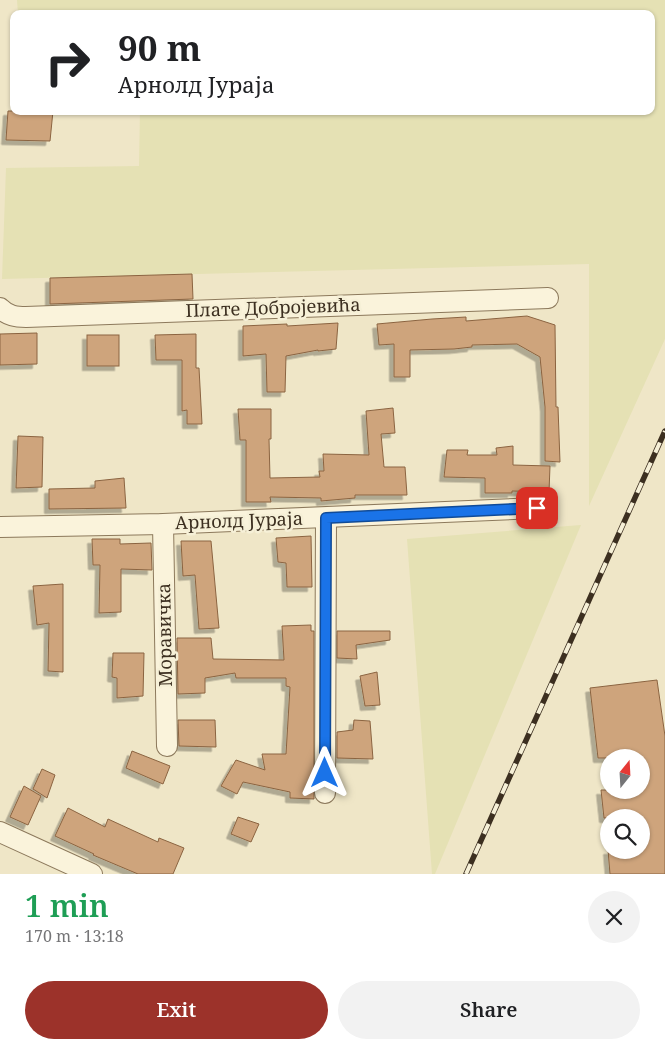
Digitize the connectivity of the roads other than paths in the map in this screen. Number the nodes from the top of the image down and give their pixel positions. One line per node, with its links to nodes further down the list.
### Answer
1 (548, 298): 2 (street, Плате Добројевића)
2 (0, 308)
3 (537, 508): 4 (street, Арнолд Јураја)
4 (326, 518): 5 (street, Арнолд Јураја); 8 (street)
5 (163, 524): 6 (street, Арнолд Јураја); 7 (street, Моравичка)
6 (0, 527)
7 (167, 746)
8 (325, 793)
9 (0, 832): 10 (street)
10 (92, 874)

